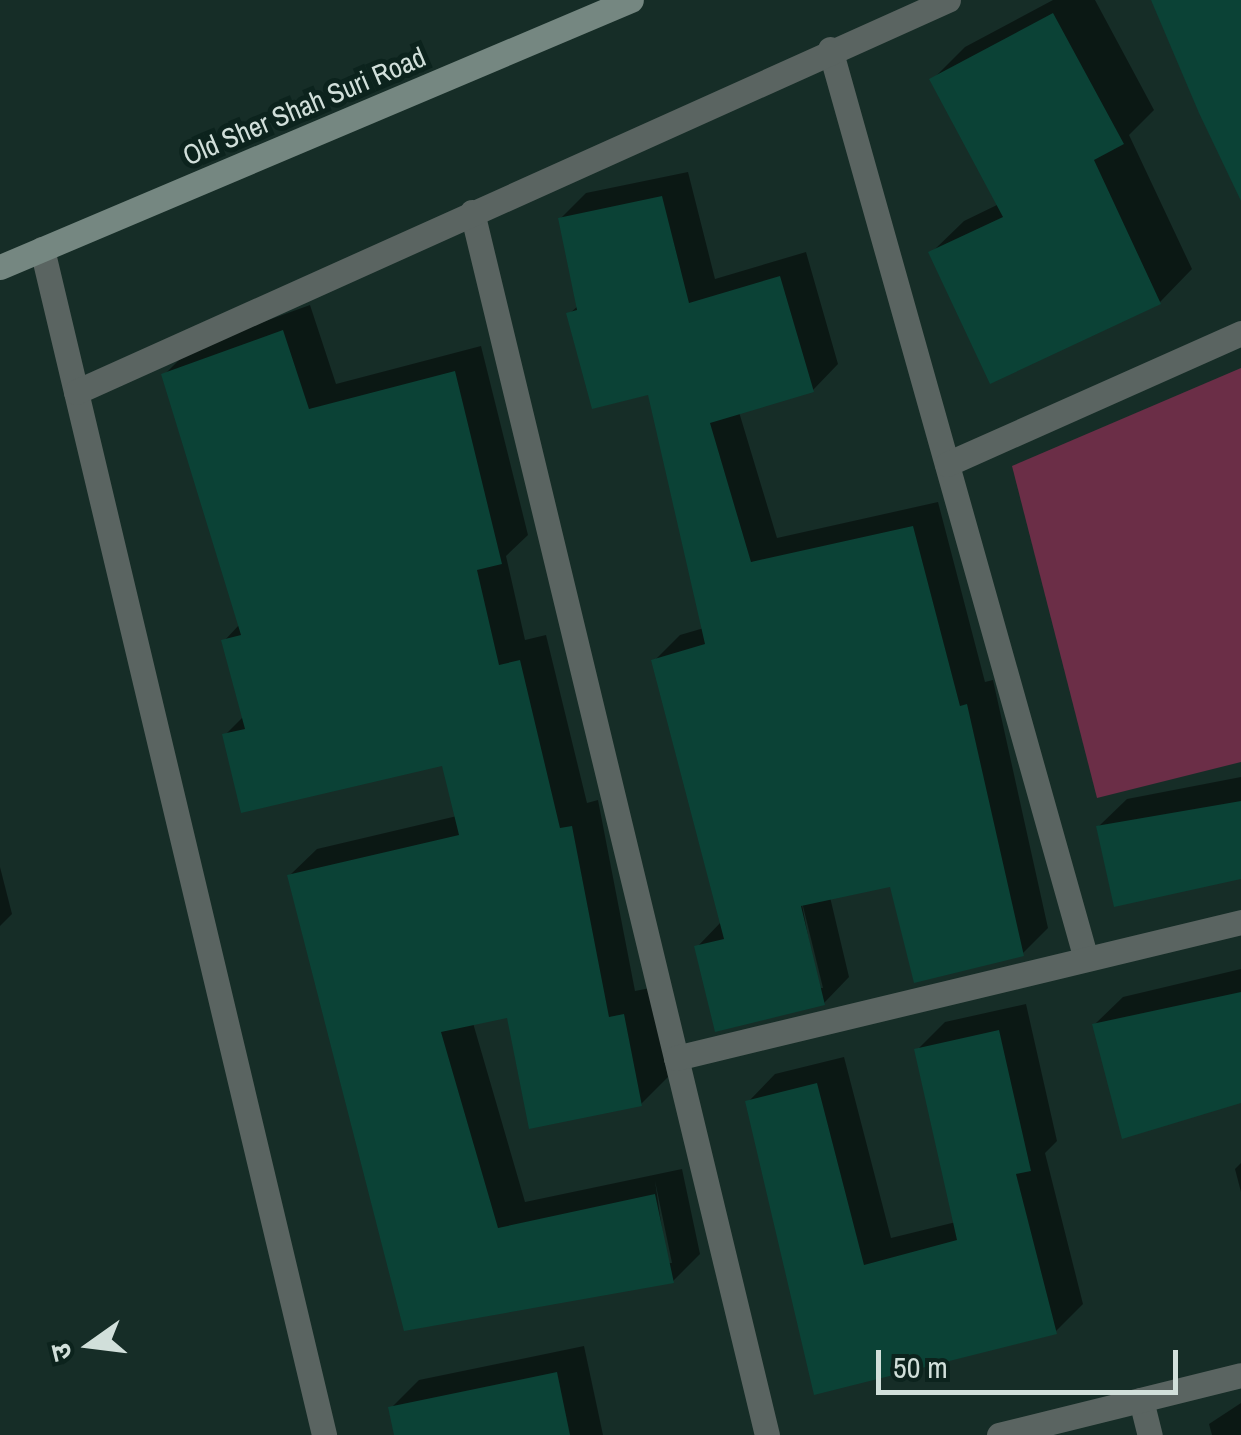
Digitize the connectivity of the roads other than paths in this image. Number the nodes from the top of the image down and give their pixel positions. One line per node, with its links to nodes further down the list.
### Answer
1 (631, 0): 5 (street, Old Sher Shah Suri Road)
2 (948, 0): 3 (street)
3 (830, 49): 4 (street); 9 (street)
4 (472, 212): 8 (street); 12 (street)
5 (42, 250): 6 (street, Old Sher Shah Suri Road); 8 (street)
6 (0, 266)
7 (1241, 333): 9 (street)
8 (76, 392): 15 (street)
9 (947, 464): 11 (street)
10 (1241, 922): 11 (street)
11 (1086, 959): 12 (street)
12 (676, 1058): 16 (street)
13 (1241, 1375): 14 (street)
14 (1141, 1400): 17 (street); 18 (street)
15 (324, 1435)
16 (767, 1435)
17 (999, 1435)
18 (1150, 1435)

